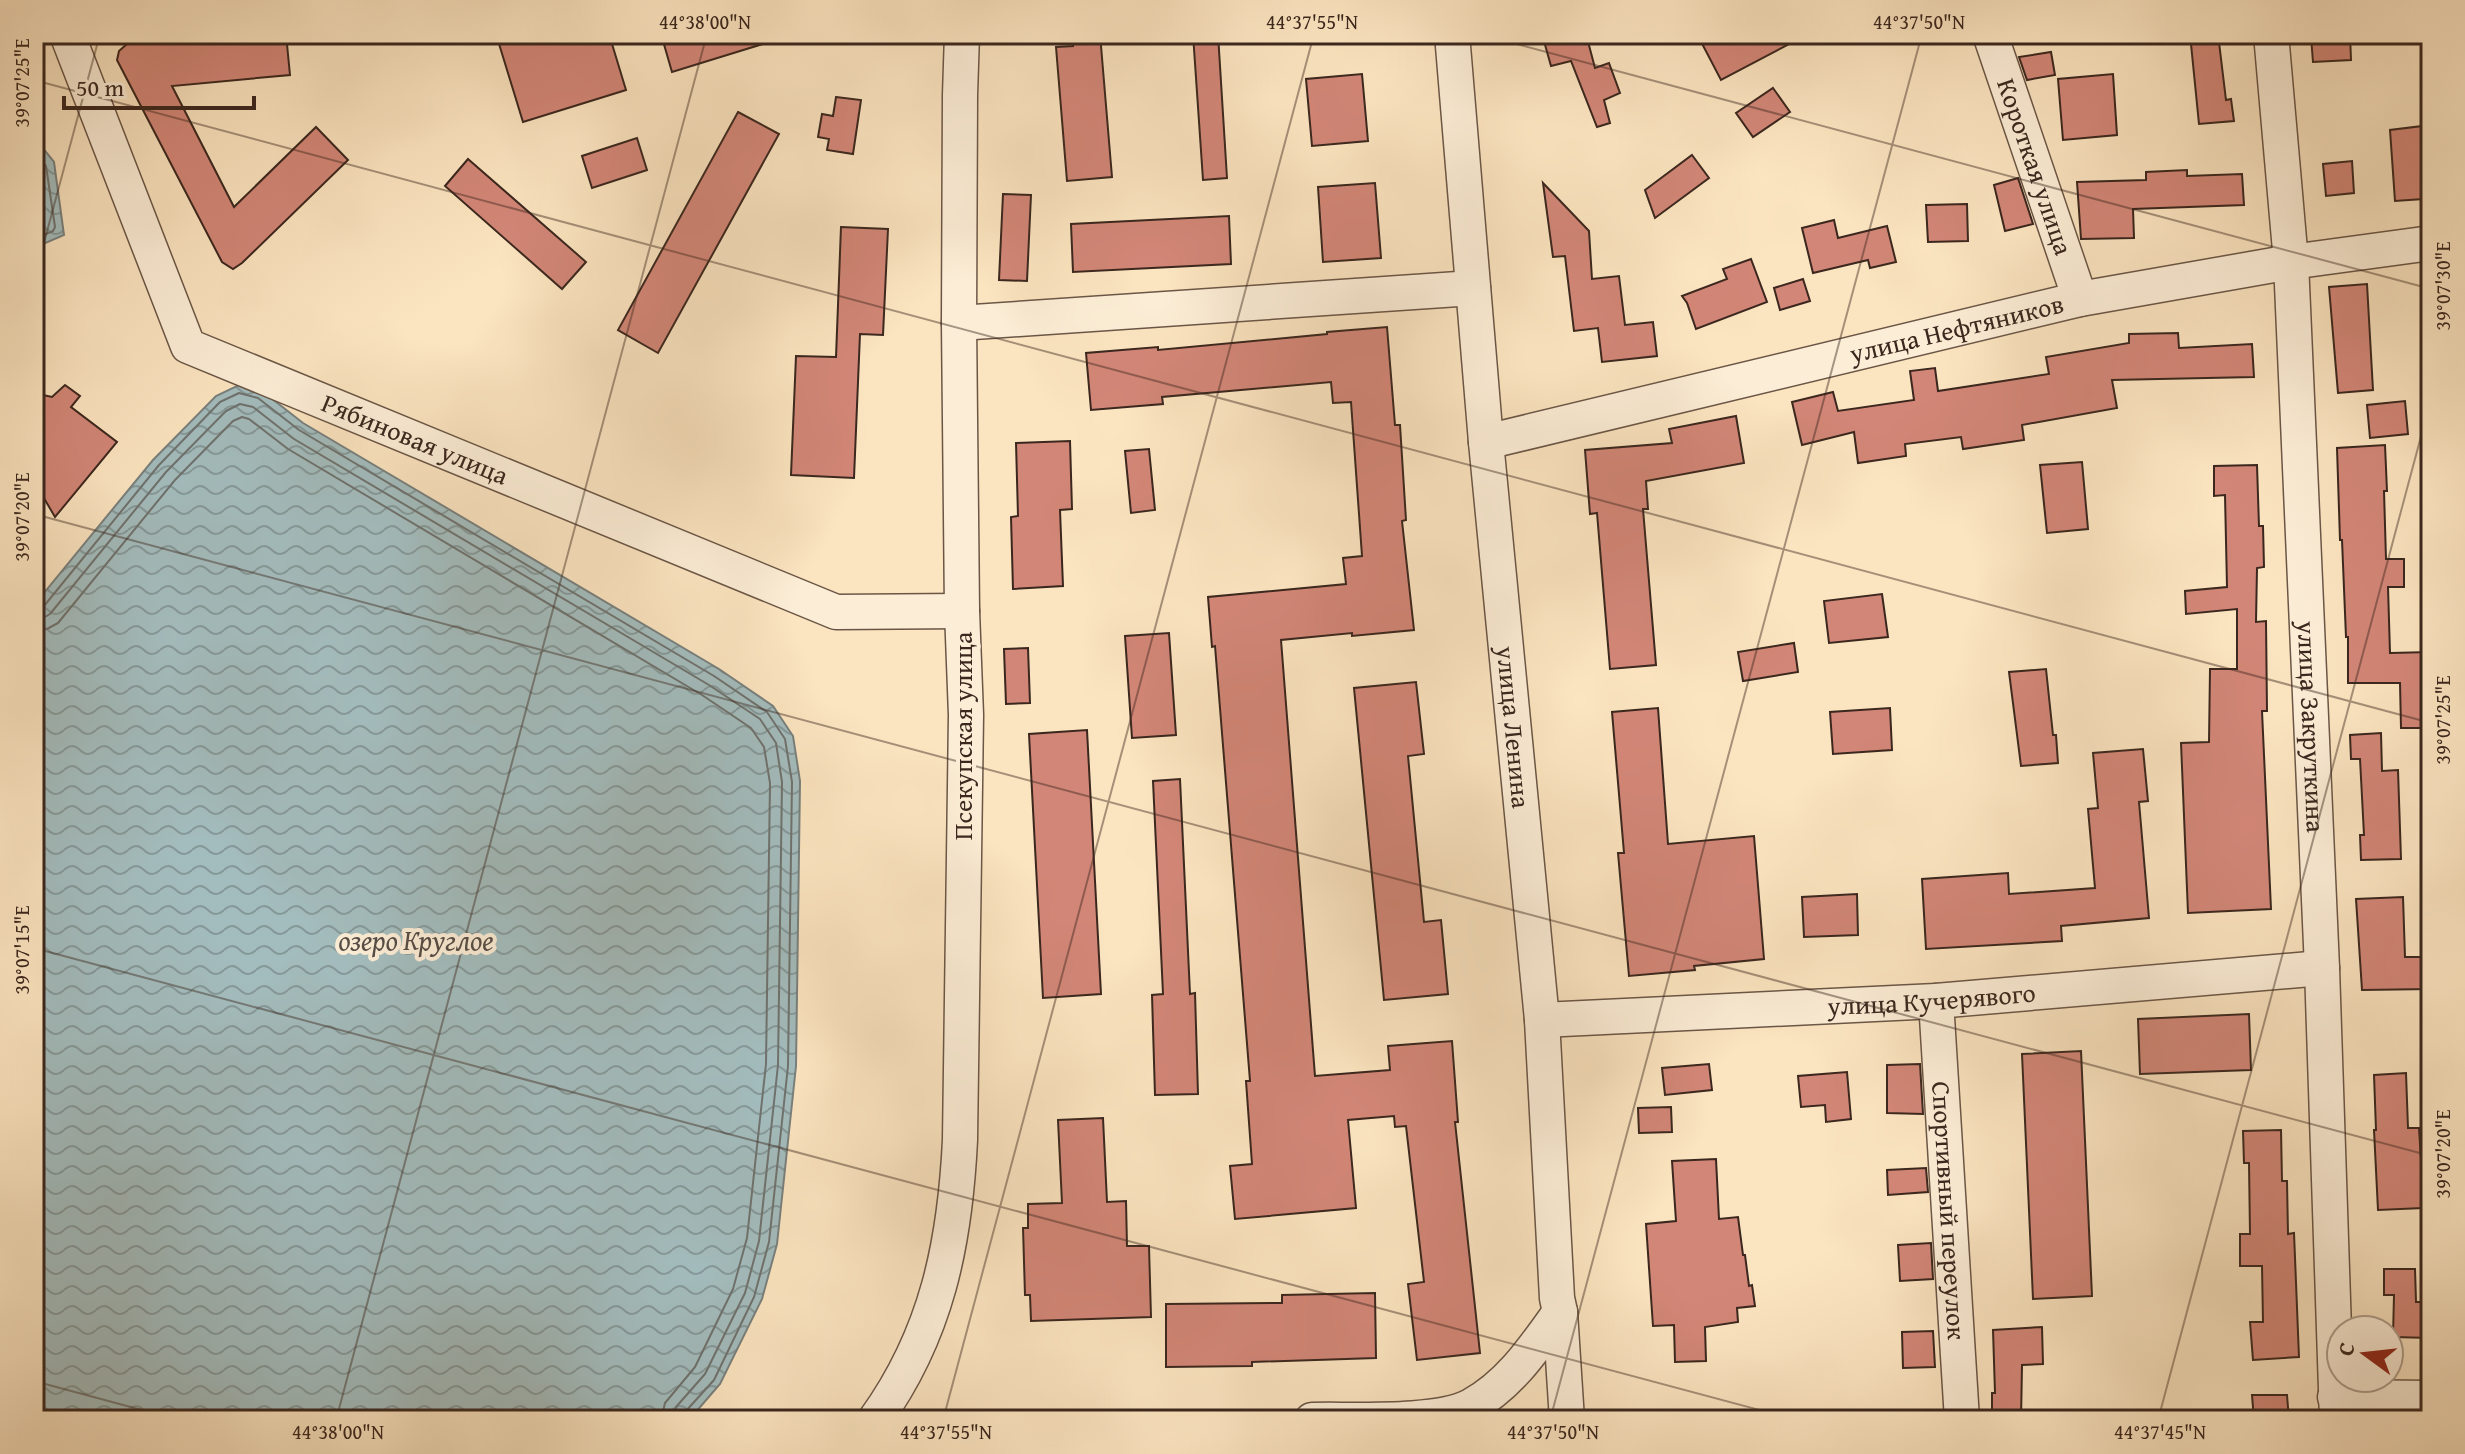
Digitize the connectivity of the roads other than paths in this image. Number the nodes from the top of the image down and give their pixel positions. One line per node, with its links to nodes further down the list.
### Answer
1 (67, 34): 12 (street, Рябиновая улица)
2 (962, 34): 10 (street, Псекупская улица)
3 (1452, 34): 8 (street, улица Ленина)
4 (1990, 34): 9 (street, Короткая улица)
5 (2271, 34): 7 (street, улица Закруткина)
6 (2431, 243): 7 (street, улица Нефтяников)
7 (2291, 262): 9 (street, улица Нефтяников); 13 (street, улица Закруткина)
8 (1473, 288): 10 (street); 11 (street, улица Ленина)
9 (2080, 299): 11 (street, улица Нефтяников)
10 (959, 323): 12 (street, Псекупская улица)
11 (1486, 442): 15 (street, улица Ленина)
12 (962, 611): 19 (street, Псекупская улица)
13 (2322, 968): 14 (street, улица Кучерявого); 18 (street, улица Закруткина)
14 (1936, 1001): 15 (street, улица Кучерявого); 22 (street, Спортивный переулок)
15 (1542, 1020): 16 (street, улица Ленина)
16 (1560, 1312): 20 (street); 21 (street, улица Ленина)
17 (2431, 1398): 18 (street)
18 (2336, 1408)
19 (875, 1420)
20 (1312, 1420)
21 (1567, 1420)
22 (1962, 1420)

